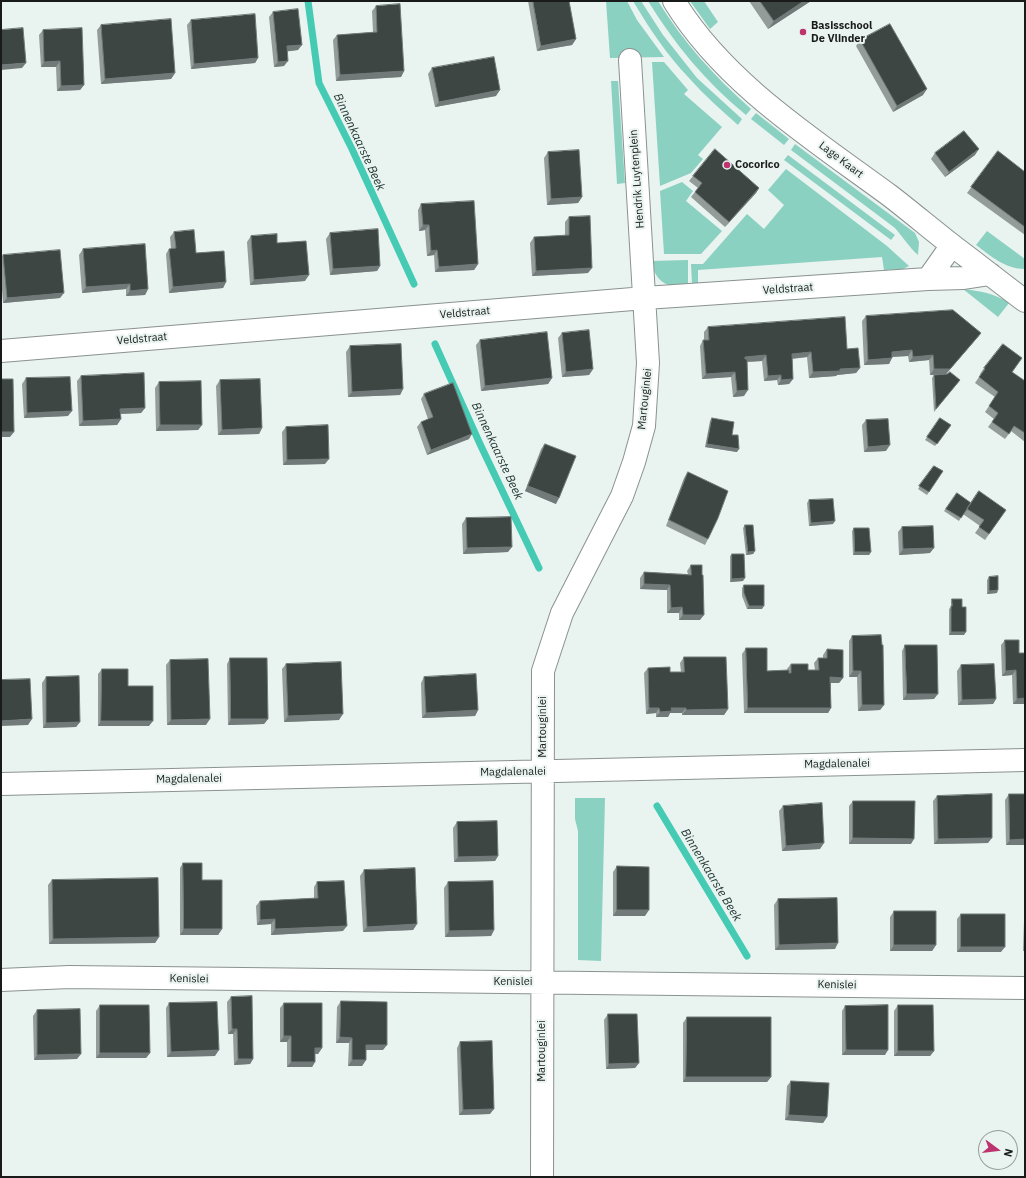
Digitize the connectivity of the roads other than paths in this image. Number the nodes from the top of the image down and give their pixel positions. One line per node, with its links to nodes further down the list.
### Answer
1 (674, 1): 3 (street, Lage Kaart)
2 (630, 60): 6 (street, Hendrik Luytenplein)
3 (952, 245): 4 (street, Lage Kaart); 5 (street)
4 (990, 274): 5 (street, Veldstraat); 7 (street, Lage Kaart)
5 (928, 279): 6 (street, Veldstraat)
6 (645, 298): 8 (street, Veldstraat); 10 (street, Martouginlei)
7 (1024, 299)
8 (1, 351)
9 (1025, 760): 10 (street, Magdalenalei)
10 (542, 771): 11 (street, Magdalenalei); 13 (street, Martouginlei)
11 (1, 784)
12 (1, 980): 13 (street, Kenislei)
13 (542, 982): 14 (street, Kenislei); 15 (street, Martouginlei)
14 (1025, 988)
15 (542, 1177)

